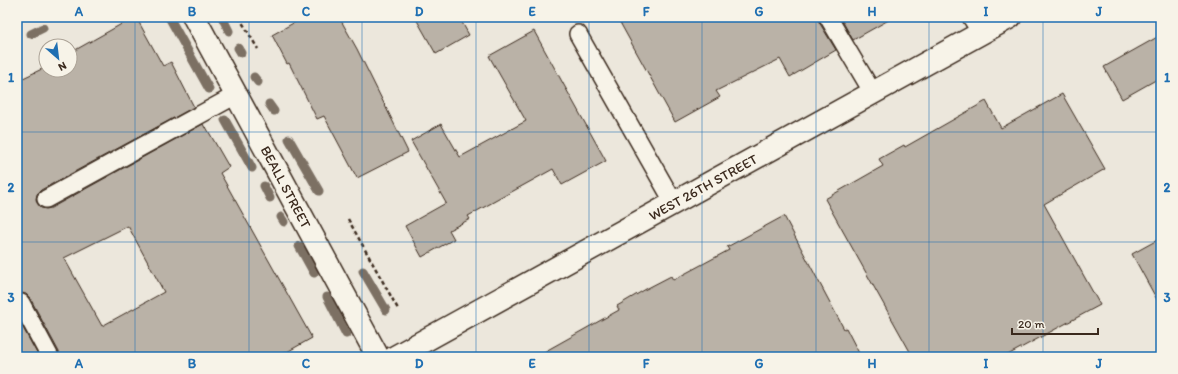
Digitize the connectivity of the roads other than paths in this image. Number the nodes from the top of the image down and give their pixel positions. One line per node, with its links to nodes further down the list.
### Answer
1 (194, 17): 7 (street, BEALL STREET)
2 (828, 17): 6 (lane)
3 (1010, 17): 4 (street, WEST 26TH STREET)
4 (976, 25): 6 (street, WEST 26TH STREET)
5 (578, 34): 9 (lane)
6 (873, 93): 9 (street, WEST 26TH STREET)
7 (236, 95): 8 (lane); 12 (street, BEALL STREET)
8 (46, 199)
9 (674, 203): 13 (street, WEST 26TH STREET)
10 (21, 304): 11 (lane)
11 (50, 357)
12 (378, 357)
13 (395, 357)

